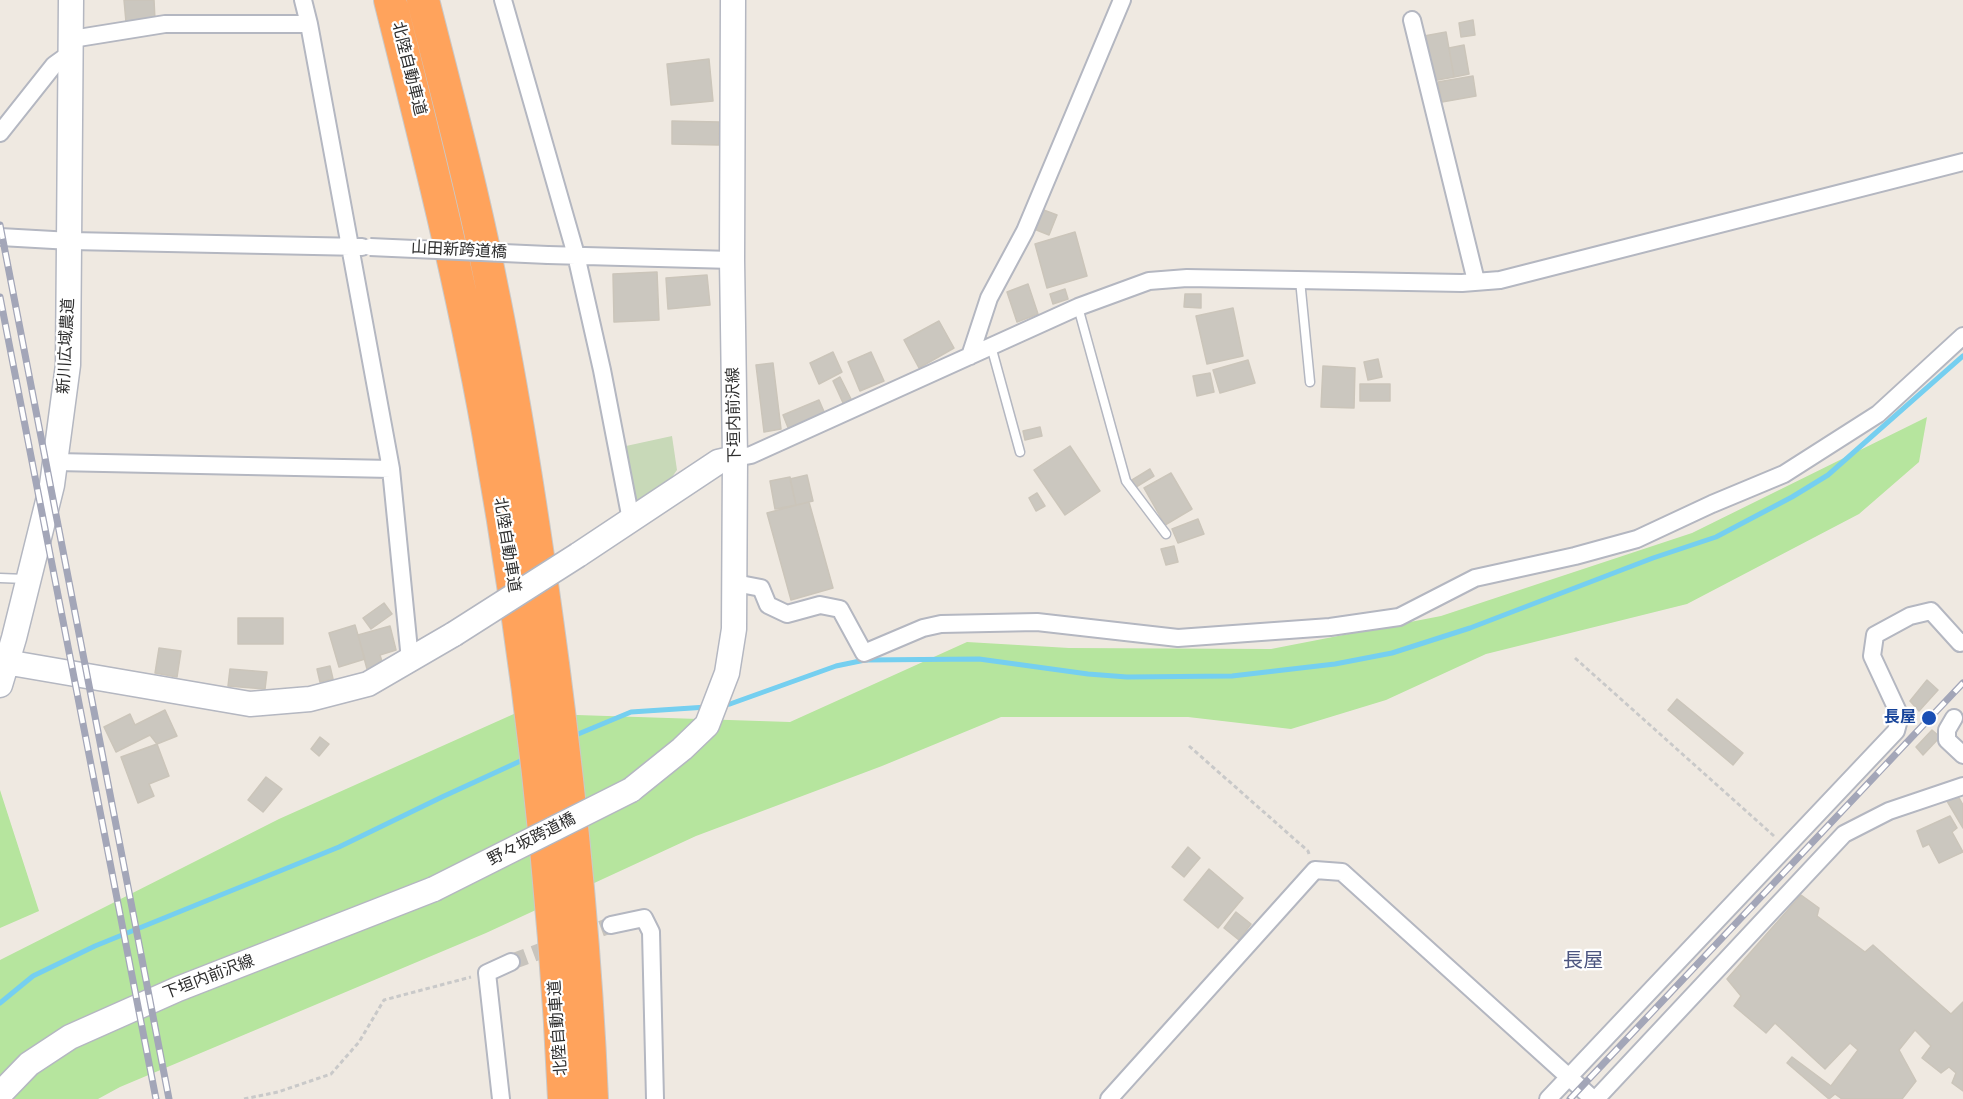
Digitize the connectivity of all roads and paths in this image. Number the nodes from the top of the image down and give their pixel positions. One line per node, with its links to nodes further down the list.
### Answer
1 (71, 0): 10 (main road, 新川広域農道)
2 (303, 0): 9 (street)
3 (390, 0): 53 (highway, 北陸自動車道)
4 (423, 0): 54 (highway, 北陸自動車道)
5 (504, 0): 16 (street)
6 (734, 0): 17 (main road, 下垣内前沢線)
7 (1122, 0): 23 (street)
8 (1412, 20): 19 (street)
9 (309, 24): 10 (street); 15 (street)
10 (72, 45): 11 (street); 14 (main road, 新川広域農道)
11 (0, 132)
12 (1963, 162): 19 (street)
13 (0, 237): 14 (street, 山田新跨道橋)
14 (71, 241): 15 (street, 山田新跨道橋); 27 (main road, 新川広域農道)
15 (351, 247): 16 (street, 山田新跨道橋, bridge); 28 (street)
16 (576, 255): 17 (street, 山田新跨道橋); 29 (street)
17 (732, 260): 26 (main road, 下垣内前沢線)
18 (1300, 280): 19 (street); 20 (street); 24 (lane)
19 (1476, 281)
20 (1078, 307): 22 (street); 30 (lane)
21 (1963, 336): 33 (street)
22 (991, 346): 23 (street); 25 (lane)
23 (969, 356): 26 (street)
24 (1310, 381)
25 (1020, 452)
26 (735, 458): 29 (main road); 33 (main road, 下垣内前沢線)
27 (56, 462): 28 (street); 32 (main road, 新川広域農道)
28 (391, 469): 36 (street)
29 (631, 520): 36 (main road, bridge)
30 (1166, 534)
31 (0, 578): 32 (lane)
32 (30, 579): 37 (main road, 新川広域農道)
33 (735, 584): 42 (main road, 下垣内前沢線)
34 (1963, 642): 43 (street)
35 (1575, 658): 43 (path)
36 (410, 660): 37 (main road)
37 (2, 670)
38 (1954, 718): 40 (street)
39 (1189, 746): 44 (path)
40 (1963, 755)
41 (1963, 786): 58 (street)
42 (631, 790): 45 (main road, 野々坂跨道橋, bridge)
43 (1787, 847): 49 (street)
44 (1315, 870): 49 (street); 56 (street)
45 (434, 889): 50 (main road, 下垣内前沢線)
46 (611, 925): 55 (street)
47 (511, 962): 48 (street)
48 (487, 973): 51 (path); 52 (street)
49 (1568, 1078): 57 (street); 58 (street)
50 (0, 1094)
51 (244, 1099)
52 (501, 1099)
53 (564, 1099)
54 (592, 1099)
55 (655, 1099)
56 (1109, 1099)
57 (1548, 1099)
58 (1594, 1099)

